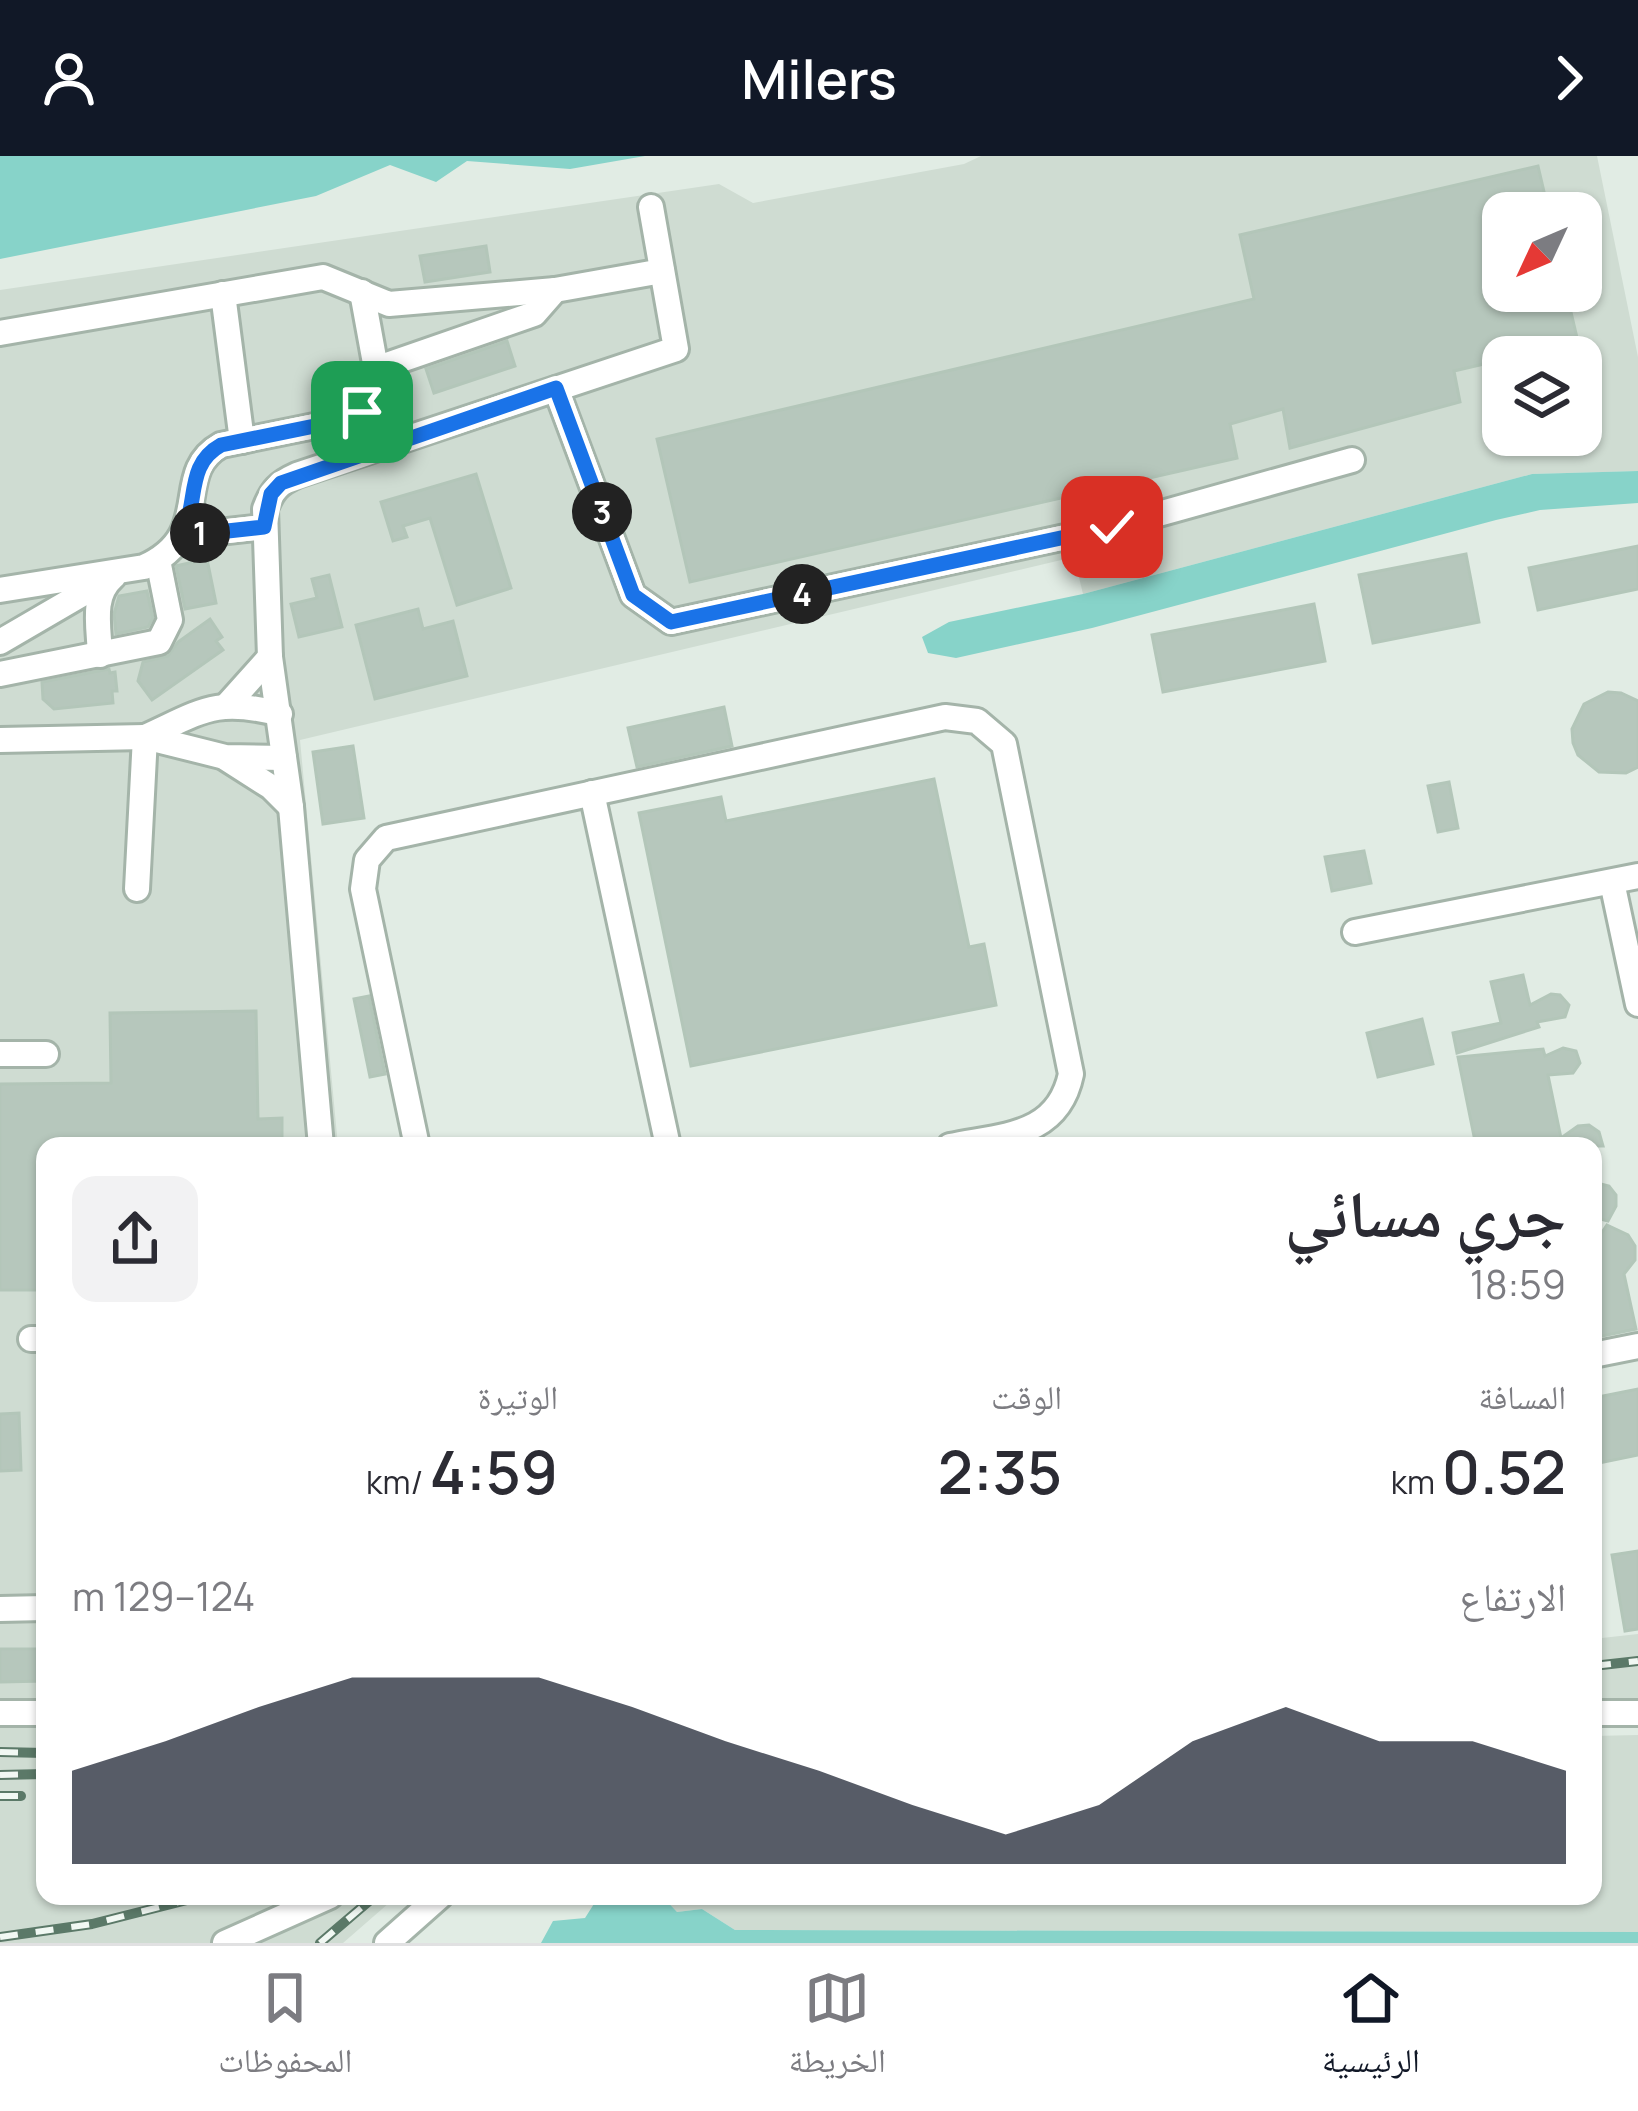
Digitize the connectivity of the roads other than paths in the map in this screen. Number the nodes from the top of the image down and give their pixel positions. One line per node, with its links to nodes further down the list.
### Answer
1 (651, 207): 2 (street)
2 (662, 271): 3 (street); 8 (street)
3 (555, 290): 4 (street); 7 (street)
4 (362, 292): 5 (street); 7 (street)
5 (223, 294): 6 (street); 9 (street)
6 (0, 333)
7 (378, 368): 9 (street)
8 (556, 388): 10 (street); 11 (street)
9 (242, 441): 12 (street)
10 (1352, 460)
11 (264, 527): 12 (street); 18 (street)
12 (182, 536): 13 (street)
13 (158, 560): 14 (street); 17 (street)
14 (121, 573): 15 (street); 16 (street); 17 (street)
15 (0, 590)
16 (0, 642)
17 (100, 655): 19 (street)
18 (270, 657): 20 (street); 21 (street)
19 (0, 674)
20 (228, 704): 21 (street); 22 (street)
21 (280, 714): 25 (street)
22 (145, 737): 23 (street); 24 (street); 30 (street)
23 (0, 740)
24 (225, 758): 25 (street); 27 (street)
25 (284, 758): 27 (street)
26 (592, 794): 36 (street); 37 (street); 38 (street)
27 (291, 807): 35 (street)
28 (1638, 876): 29 (street)
29 (1612, 882): 31 (street); 32 (street)
30 (136, 889)
31 (1355, 932)
32 (1638, 1004)
33 (0, 1054): 34 (street)
34 (46, 1054)
35 (320, 1137)
36 (415, 1137)
37 (666, 1137)
38 (994, 1137)
39 (1638, 1346): 40 (street)
40 (1602, 1353)
41 (36, 1608): 42 (street)
42 (0, 1609)
43 (36, 1713): 46 (street)
44 (1602, 1713): 45 (street)
45 (1638, 1713)
46 (0, 1714)
47 (310, 1905): 49 (street)
48 (430, 1905): 50 (street)
49 (225, 1943)
50 (387, 1943)

